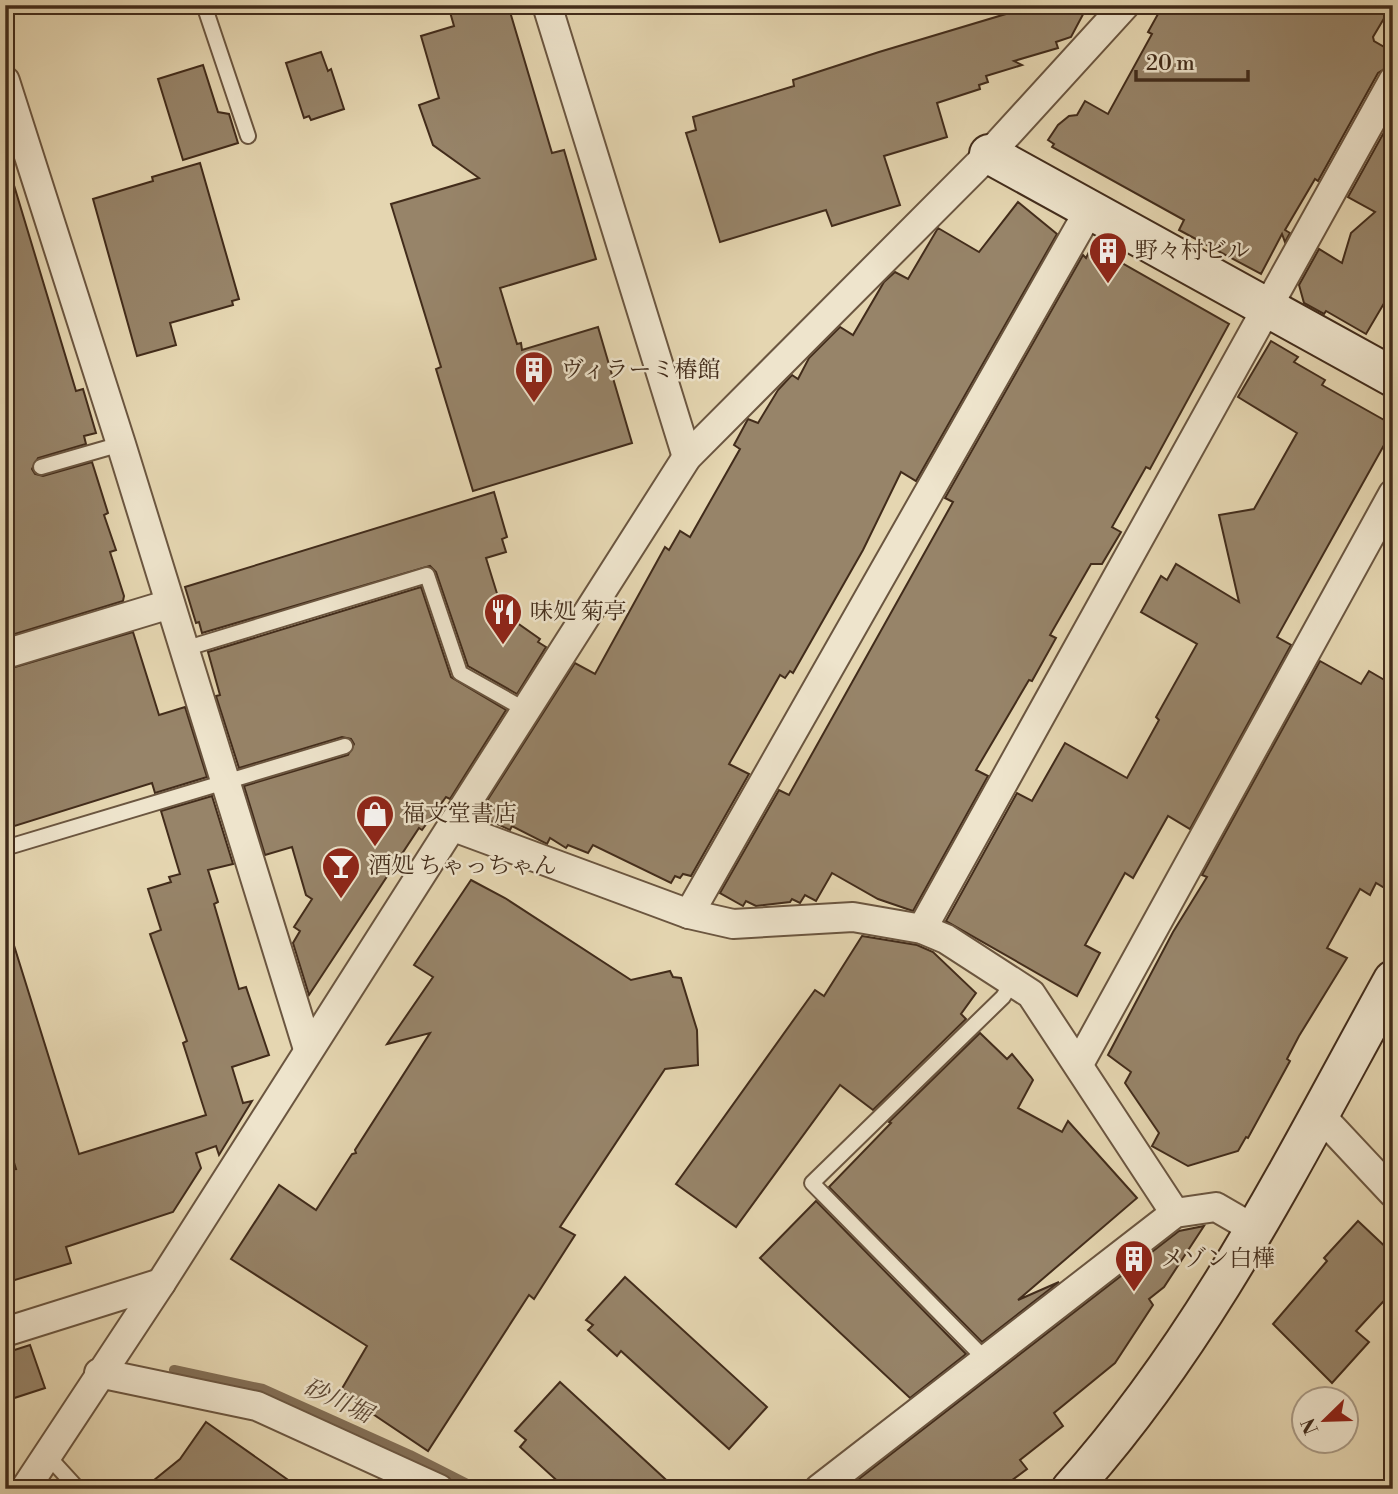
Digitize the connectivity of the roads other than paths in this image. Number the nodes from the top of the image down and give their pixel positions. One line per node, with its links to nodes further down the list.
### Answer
1 (204, 5): 6 (lane)
2 (547, 5): 12 (street)
3 (1118, 9): 7 (street)
4 (5, 81): 11 (street)
5 (1393, 81): 9 (street)
6 (248, 136)
7 (989, 154): 8 (street); 12 (street)
8 (1090, 209): 9 (street); 23 (street)
9 (1266, 307): 10 (street); 24 (street)
10 (1393, 377)
11 (121, 444): 13 (lane); 15 (street)
12 (687, 457): 18 (street)
13 (41, 467)
14 (1393, 494): 28 (street)
15 (170, 604): 16 (street); 17 (street)
16 (184, 649): 18 (lane); 20 (street)
17 (5, 654)
18 (524, 709): 21 (street)
19 (345, 746): 20 (lane)
20 (226, 782): 22 (lane); 27 (street)
21 (454, 827): 23 (street); 27 (street)
22 (5, 848)
23 (689, 914): 24 (street)
24 (922, 929): 26 (street)
25 (1393, 980): 29 (street)
26 (1013, 981): 28 (street); 35 (lane)
27 (307, 1049): 33 (street)
28 (1079, 1064): 31 (street)
29 (1319, 1114): 30 (street); 32 (street)
30 (1393, 1193)
31 (1175, 1213): 32 (street); 35 (street)
32 (1254, 1229): 42 (street)
33 (161, 1283): 34 (street); 36 (street)
34 (5, 1332)
35 (986, 1360): 41 (street)
36 (99, 1373): 37 (street); 40 (street)
37 (46, 1454): 38 (street); 39 (lane)
38 (25, 1489)
39 (78, 1489)
40 (439, 1489)
41 (819, 1489)
42 (1071, 1489)

